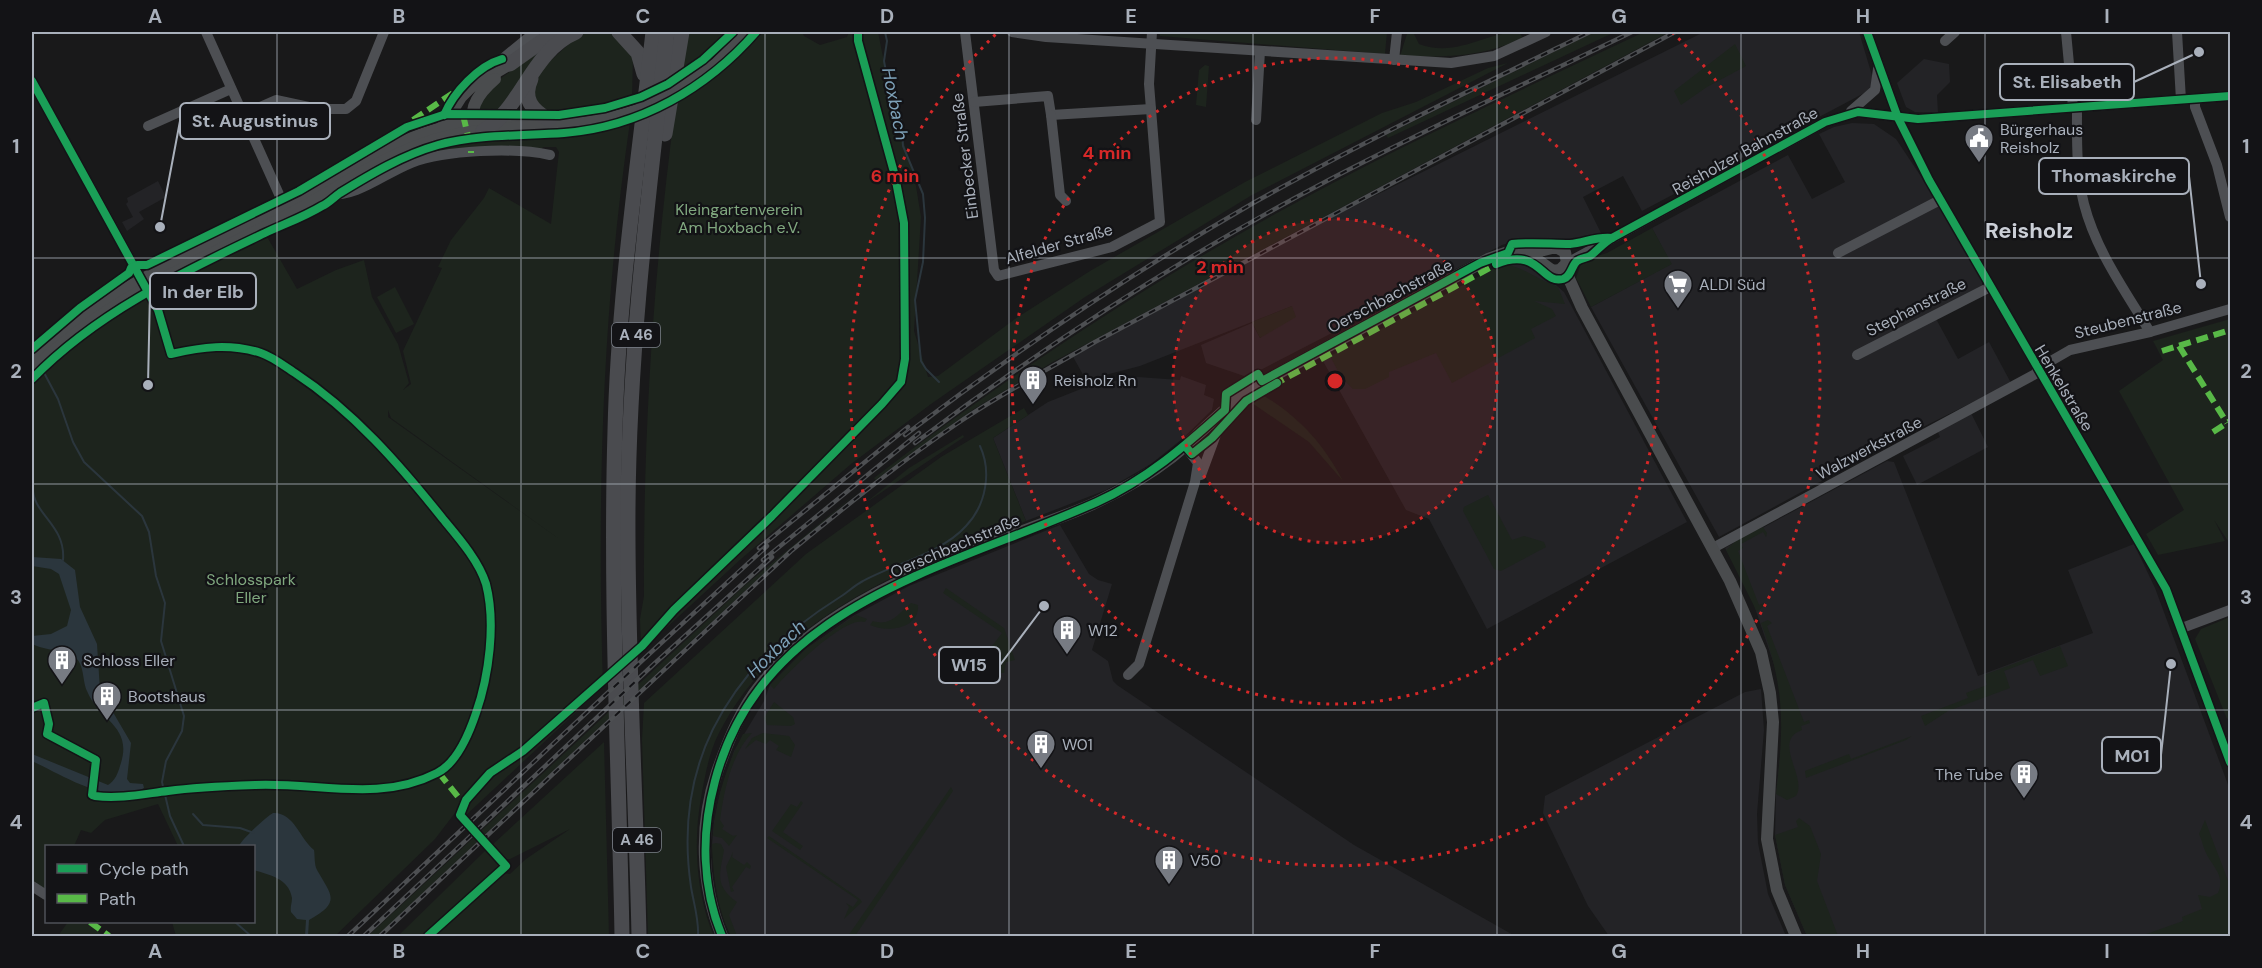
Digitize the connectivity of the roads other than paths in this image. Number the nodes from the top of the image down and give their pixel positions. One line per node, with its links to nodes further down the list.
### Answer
1 (206, 32): 31 (street)
2 (384, 32): 40 (street)
3 (535, 32): 27 (street)
4 (555, 32): 27 (highway)
5 (576, 32): 26 (highway)
6 (619, 32): 30 (highway)
7 (653, 32): 30 (highway, A 46)
8 (667, 32): 50 (highway, A 46)
9 (682, 32): 50 (highway)
10 (740, 32): 28 (main road)
11 (748, 32): 28 (main road)
12 (965, 32): 35 (street, Einbecker Straße)
13 (1012, 32): 22 (street)
14 (1152, 32): 22 (street)
15 (1396, 32): 24 (street)
16 (1545, 32): 24 (street)
17 (1867, 32): 25 (street, Henkelstraße)
18 (1954, 32): 21 (street)
19 (2066, 32): 36 (street)
20 (2177, 32): 34 (street)
21 (1945, 41)
22 (1152, 44): 23 (street); 37 (street)
23 (1260, 51): 24 (street); 45 (street)
24 (1394, 60)
25 (1879, 64): 39 (street); 42 (street, Henkelstraße)
26 (538, 65): 43 (highway); 44 (highway)
27 (501, 68): 47 (main road); 48 (main road)
28 (689, 81): 38 (main road)
29 (32, 82): 64 (street)
30 (646, 88): 82 (highway, A 46)
31 (231, 89): 40 (street); 46 (street)
32 (2230, 96): 33 (street, Reisholzer Bahnstraße)
33 (2195, 99): 34 (street, Reisholzer Bahnstraße); 55 (street)
34 (2181, 100): 36 (street, Reisholzer Bahnstraße)
35 (974, 102): 41 (street); 63 (street, Einbecker Straße)
36 (2075, 107): 42 (street, Reisholzer Bahnstraße); 68 (street)
37 (1151, 109): 41 (street); 63 (street, Alfelder Straße)
38 (626, 111): 44 (main road); 47 (main road)
39 (1848, 113): 42 (street, Reisholzer Bahnstraße); 56 (street, Reisholzer Bahnstraße)
40 (242, 115): 54 (street)
41 (1050, 115): 53 (street)
42 (1898, 118): 52 (street, Henkelstraße)
43 (500, 119): 44 (main road); 47 (highway)
44 (549, 120)
45 (1256, 120)
46 (148, 126)
47 (478, 126): 48 (main road); 51 (main road)
48 (442, 127): 51 (main road)
49 (550, 155): 51 (street)
50 (652, 161): 83 (highway, A 46)
51 (347, 183): 54 (main road); 54 (main road)
52 (1940, 200): 60 (street); 65 (street, Henkelstraße)
53 (1066, 201)
54 (286, 211): 64 (main road)
55 (2230, 217)
56 (1611, 238): 58 (street, Reisholzer Bahnstraße); 61 (street, Reisholzer Bahnstraße)
57 (1547, 250): 58 (main road, Reisholzer Bahnstraße); 59 (main road, Oerschbachstraße); 62 (main road)
58 (1562, 250): 61 (main road)
59 (1508, 253): 62 (main road); 72 (main road, Oerschbachstraße)
60 (1838, 253)
61 (1566, 264): 62 (main road, Reisholzer Bahnstraße); 66 (main road)
62 (1548, 267): 66 (main road)
63 (998, 276)
64 (143, 282): 70 (main road)
65 (1990, 287): 69 (street, Stephanstraße); 71 (street, Henkelstraße)
66 (1582, 308): 75 (main road)
67 (2230, 309): 68 (street, Steubenstraße)
68 (2150, 332): 71 (street, Steubenstraße)
69 (1857, 355)
70 (36, 362)
71 (2038, 371): 75 (street, Walzwerkstraße); 77 (street, Henkelstraße)
72 (1225, 410): 73 (main road, Oerschbachstraße); 74 (street)
73 (1185, 446): 74 (street); 84 (main road, Oerschbachstraße)
74 (1195, 482): 78 (street)
75 (1713, 548): 85 (main road)
76 (2230, 610): 77 (street)
77 (2182, 628): 79 (street, Henkelstraße)
78 (1128, 675)
79 (2230, 762)
80 (32, 886): 81 (street)
81 (45, 895)
82 (622, 936)
83 (639, 936)
84 (722, 936)
85 (1796, 936)

